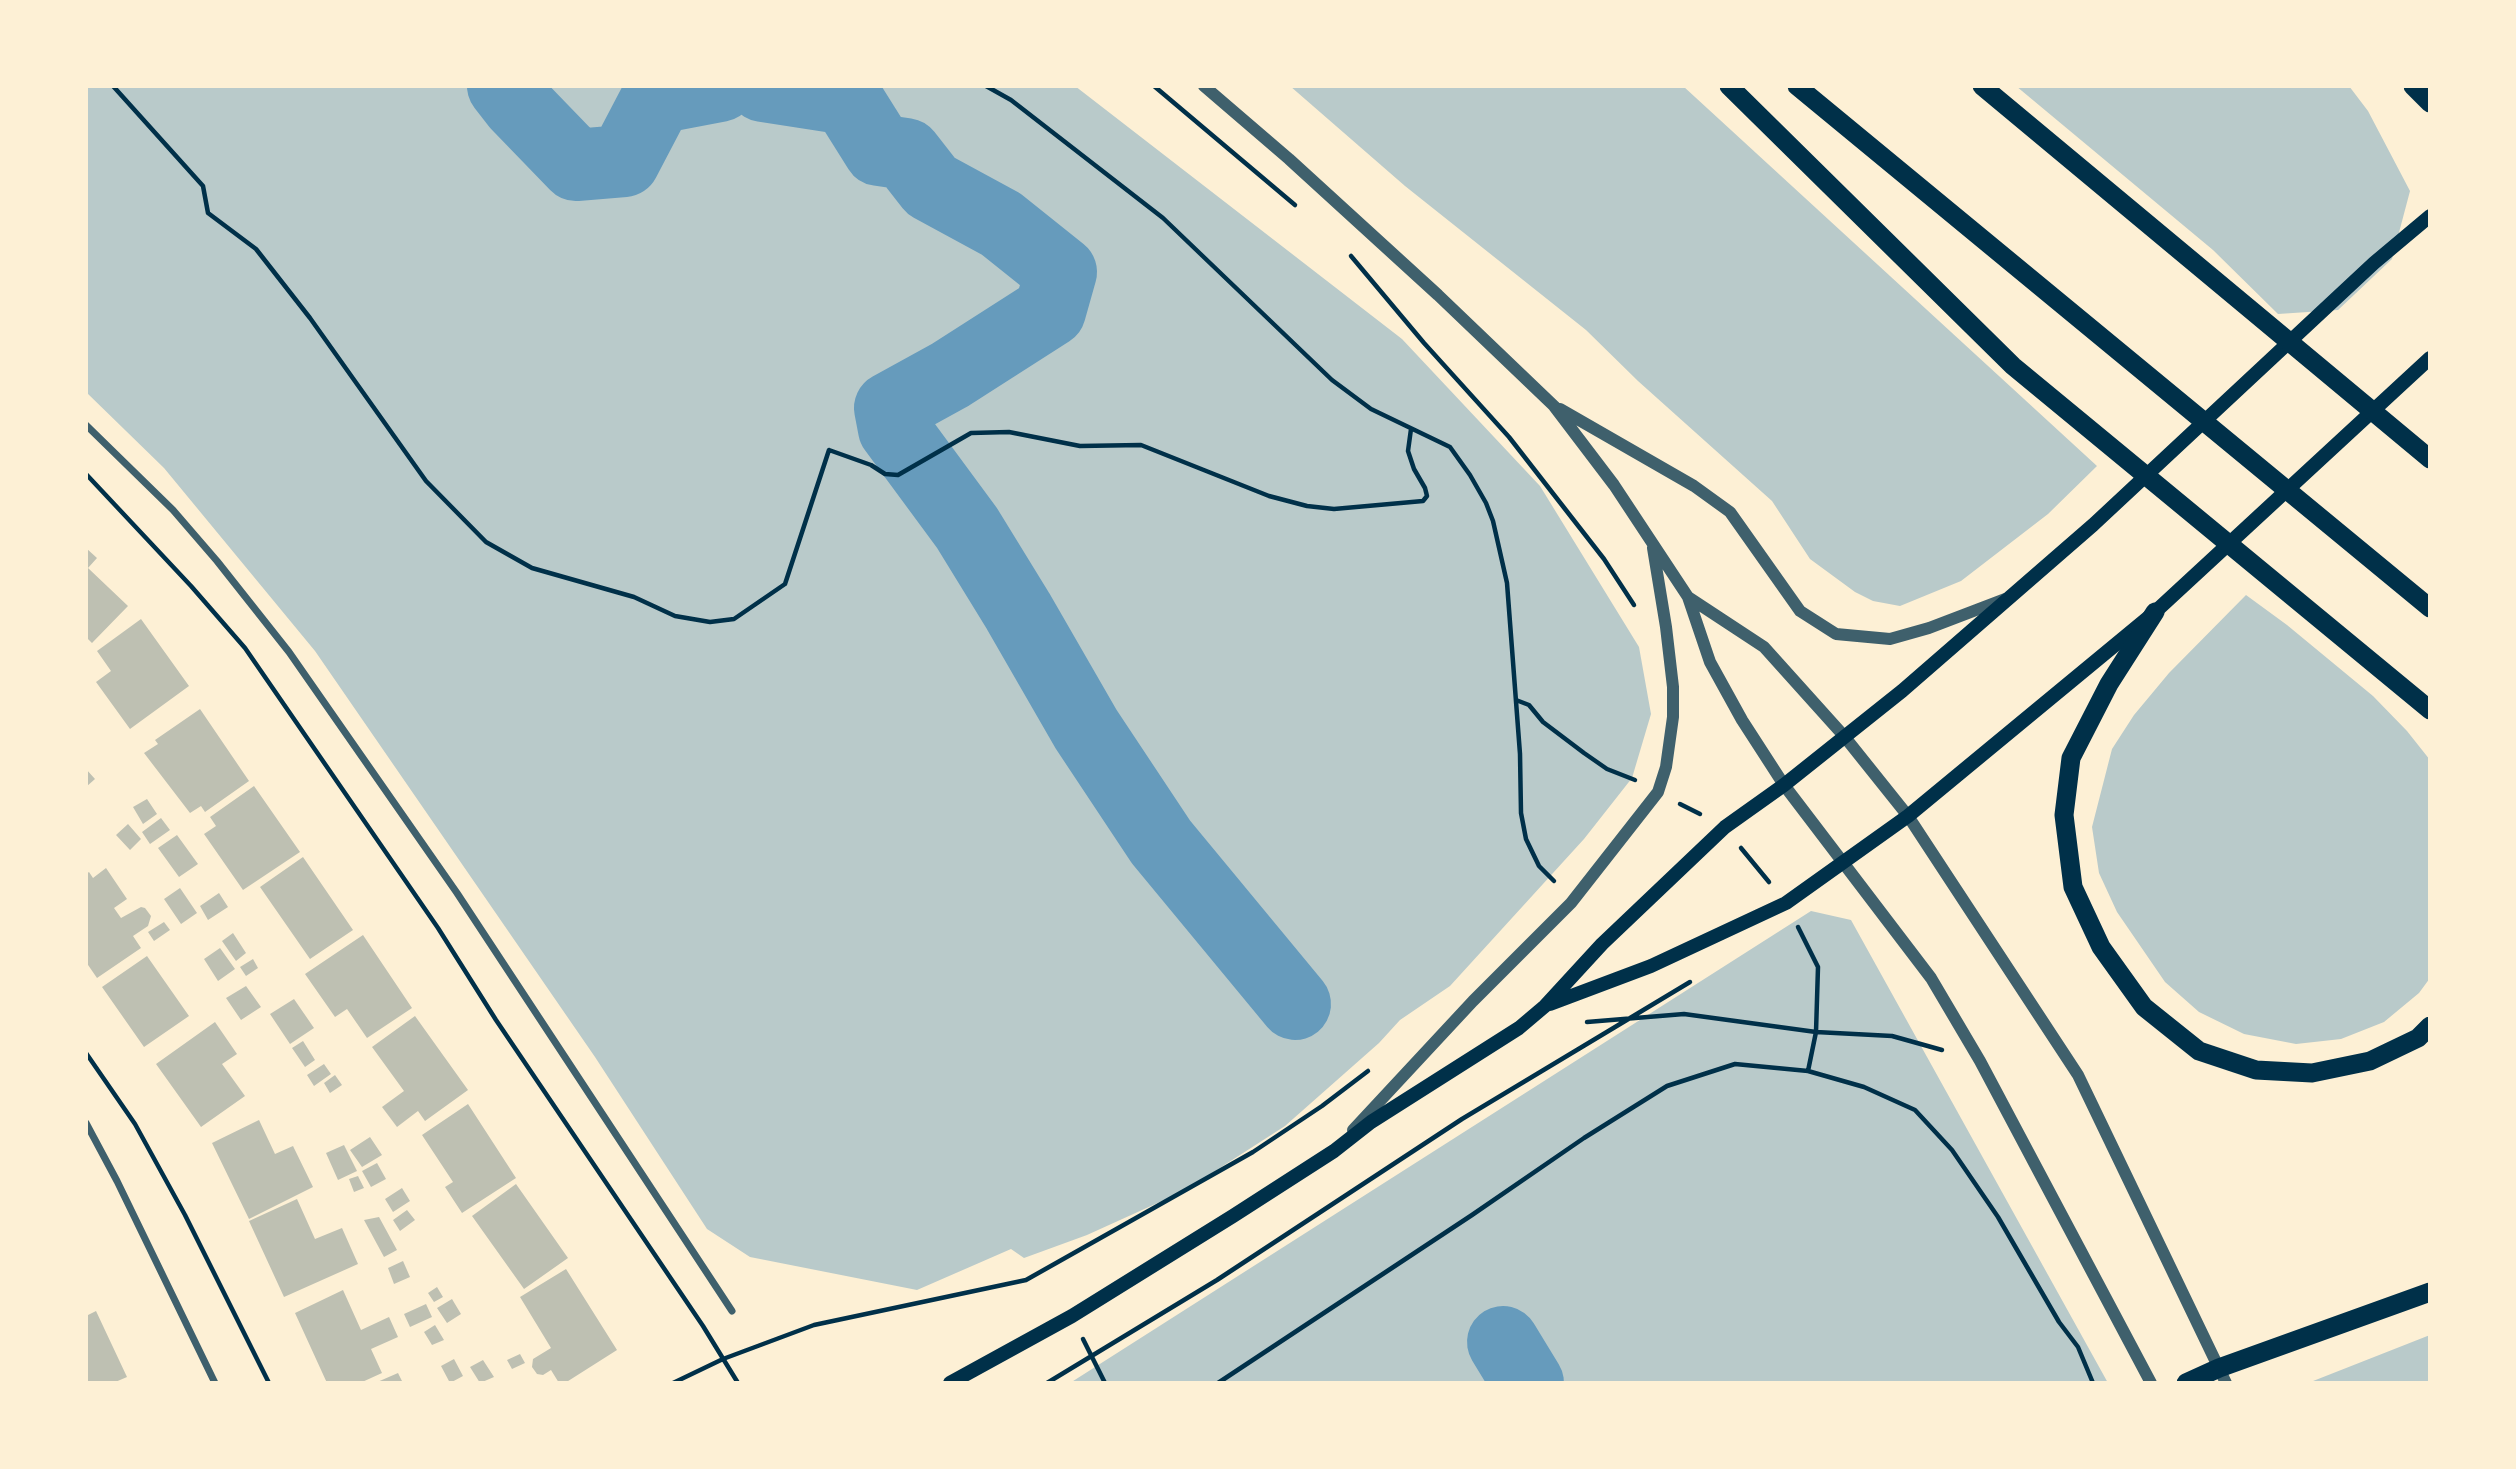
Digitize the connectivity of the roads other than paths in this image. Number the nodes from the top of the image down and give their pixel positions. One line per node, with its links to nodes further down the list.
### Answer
1 (1204, 86): 9 (street)
2 (1729, 86): 17 (highway)
3 (1797, 86): 15 (highway)
4 (1982, 86): 11 (highway)
5 (2413, 86): 6 (highway)
6 (2430, 103)
7 (2430, 216): 14 (main road)
8 (2430, 358): 16 (main road)
9 (1554, 406): 12 (street); 14 (street)
10 (86, 425): 27 (street)
11 (2430, 459)
12 (1651, 541): 13 (street); 25 (street)
13 (1688, 597): 18 (street); 19 (street)
14 (2010, 597): 18 (main road)
15 (2430, 608)
16 (2155, 612): 20 (main road); 23 (highway)
17 (2430, 710)
18 (1844, 736): 19 (main road); 20 (street)
19 (1784, 785): 21 (street); 22 (main road)
20 (1909, 816): 21 (main road); 28 (street)
21 (1842, 864): 22 (main road); 31 (street)
22 (1545, 1006): 25 (main road)
23 (2430, 1026)
24 (86, 1123): 29 (street)
25 (1334, 1151): 30 (main road)
26 (2430, 1292): 28 (highway)
27 (732, 1311)
28 (2223, 1376): 32 (highway)
29 (215, 1383)
30 (950, 1383)
31 (2151, 1383)
32 (2186, 1383)

